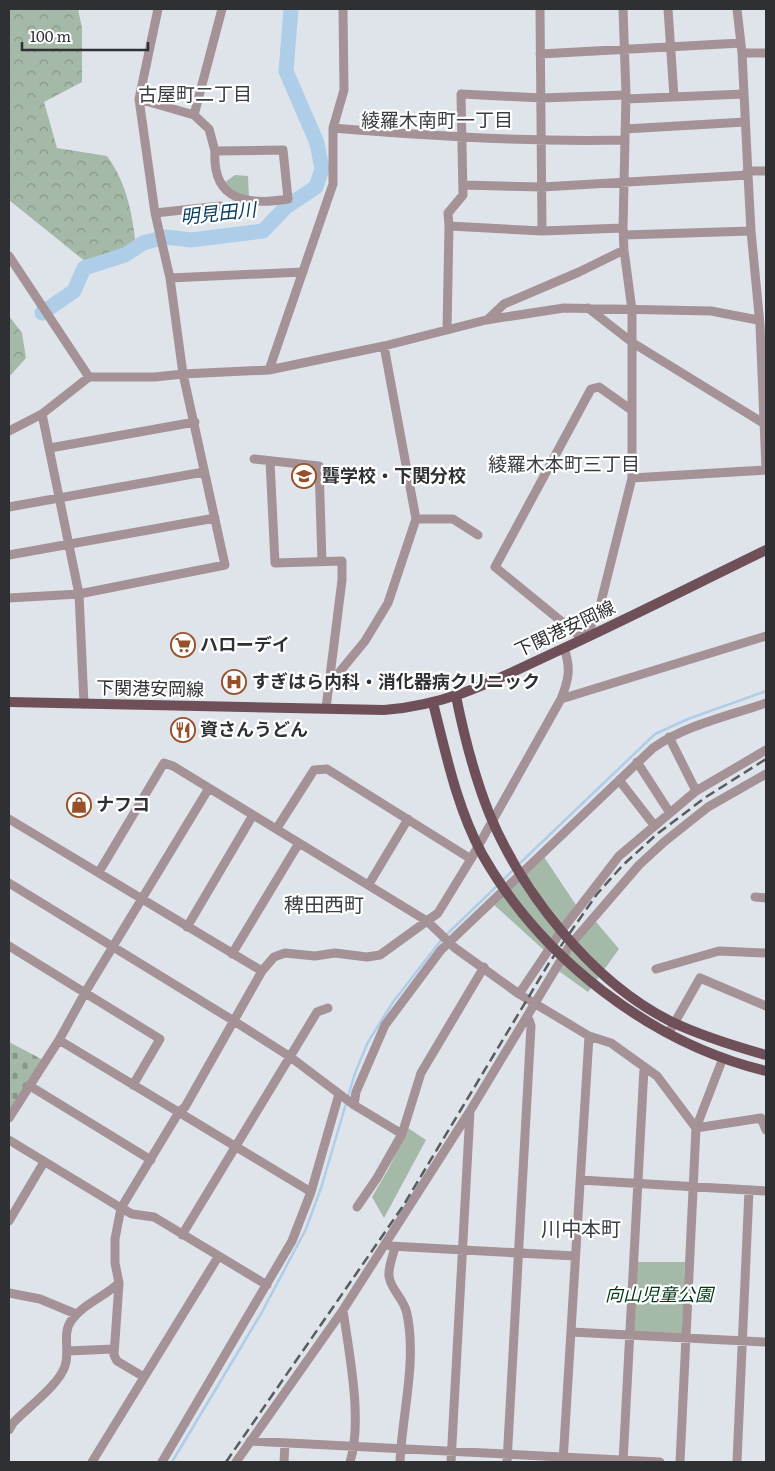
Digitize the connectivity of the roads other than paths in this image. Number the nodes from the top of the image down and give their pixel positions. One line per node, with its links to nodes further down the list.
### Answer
1 (158, 9): 17 (street)
2 (222, 9): 18 (street)
3 (343, 9): 20 (street)
4 (540, 9): 12 (street)
5 (623, 9): 10 (street)
6 (668, 9): 8 (street)
7 (737, 9): 9 (street)
8 (670, 47): 9 (street); 10 (street); 15 (street)
9 (742, 48): 11 (street); 13 (street)
10 (625, 50): 12 (street); 14 (street)
11 (766, 53)
12 (540, 54): 16 (street)
13 (744, 94): 15 (street); 19 (street)
14 (626, 97): 15 (street); 16 (street); 21 (street)
15 (674, 97)
16 (541, 98): 22 (street); 24 (street)
17 (139, 99): 18 (street); 32 (street)
18 (194, 115): 25 (street)
19 (745, 122): 21 (street); 27 (street)
20 (333, 128): 22 (street); 39 (street)
21 (625, 129): 23 (street)
22 (462, 139): 24 (street); 29 (street)
23 (624, 140): 24 (street); 28 (street)
24 (542, 142): 30 (street)
25 (215, 151): 25 (street)
26 (766, 171): 27 (street)
27 (748, 173): 28 (street); 34 (street)
28 (624, 181): 30 (street); 36 (street)
29 (463, 184): 30 (street); 33 (street)
30 (542, 187): 35 (street)
31 (220, 206): 32 (street)
32 (155, 213): 40 (street)
33 (449, 226): 35 (street); 45 (street)
34 (751, 231): 36 (street); 44 (street)
35 (542, 232): 36 (street)
36 (624, 232): 37 (street)
37 (624, 250): 42 (street); 43 (street)
38 (9, 256): 50 (street)
39 (303, 272): 40 (street); 48 (street)
40 (170, 278): 49 (street)
41 (588, 308): 42 (street); 43 (street); 46 (street)
42 (632, 310): 44 (street); 46 (street)
43 (486, 320): 45 (street)
44 (761, 323): 54 (street)
45 (447, 330): 47 (street)
46 (633, 343): 51 (street); 54 (street)
47 (384, 346): 48 (street); 65 (street)
48 (269, 370): 49 (street)
49 (183, 374): 50 (street); 53 (street)
50 (89, 377): 52 (street)
51 (630, 409): 61 (street); 74 (street)
52 (42, 414): 55 (street); 56 (street)
53 (195, 422): 56 (street); 60 (street)
54 (764, 423): 59 (street)
55 (9, 431)
56 (50, 448): 62 (street)
57 (254, 459): 58 (street)
58 (270, 461): 70 (street); 70 (street)
59 (766, 469): 61 (street)
60 (204, 472): 62 (street); 64 (street)
61 (632, 478): 74 (street)
62 (60, 497): 63 (street); 67 (street)
63 (9, 506)
64 (215, 518): 67 (street); 71 (street)
65 (416, 519): 66 (street); 76 (street)
66 (478, 536)
67 (68, 545): 69 (street); 71 (street)
68 (766, 550): 74 (main road, 下関港安岡線)
69 (9, 555)
70 (322, 562): 76 (street)
71 (80, 594): 72 (street); 82 (street)
72 (9, 598)
73 (766, 636): 78 (street)
74 (583, 639): 75 (main road, 下関港安岡線)
75 (564, 648): 77 (main road, 下関港安岡線); 78 (street)
76 (328, 686): 83 (street)
77 (456, 696): 80 (main road, 下関港安岡線); 122 (main road)
78 (561, 699): 98 (street)
79 (9, 702): 82 (main road, 下関港安岡線)
80 (433, 703): 83 (main road, 下関港安岡線); 123 (main road)
81 (766, 703): 84 (street)
82 (84, 704): 83 (main road, 下関港安岡線)
83 (326, 708)
84 (669, 737): 86 (street); 90 (street)
85 (766, 750): 90 (street)
86 (637, 762): 88 (street); 91 (street)
87 (766, 774): 117 (street)
88 (619, 780): 95 (street); 107 (street)
89 (209, 788): 92 (street); 99 (street); 104 (street)
90 (696, 791): 91 (street)
91 (670, 813): 95 (street)
92 (253, 815): 96 (street); 106 (street)
93 (9, 819): 99 (street)
94 (408, 820): 96 (street); 98 (street); 101 (street)
95 (654, 825): 116 (street)
96 (277, 828): 97 (street)
97 (299, 843): 101 (street); 111 (street)
98 (471, 859): 105 (street)
99 (100, 872): 104 (street)
100 (9, 884): 109 (street)
101 (369, 884): 105 (street)
102 (755, 897): 103 (street)
103 (766, 898)
104 (143, 900): 106 (street); 109 (street)
105 (427, 921): 107 (street); 114 (street)
106 (187, 927): 111 (street)
107 (446, 939): 112 (street); 134 (street)
108 (9, 946): 115 (street)
109 (114, 948): 115 (street); 121 (street)
110 (766, 953): 113 (street)
111 (232, 954): 114 (street)
112 (484, 967): 116 (street); 140 (street)
113 (656, 969)
114 (262, 971): 121 (street)
115 (86, 991): 125 (street); 131 (street)
116 (519, 994): 117 (street)
117 (535, 1003): 120 (street); 124 (street)
118 (766, 1006): 122 (street)
119 (328, 1008): 127 (street)
120 (528, 1016): 135 (street); 158 (street)
121 (234, 1021): 127 (street); 136 (street)
122 (674, 1022): 123 (street); 126 (main road)
123 (669, 1033): 128 (main road)
124 (589, 1036): 129 (street); 145 (street)
125 (59, 1040): 131 (street); 132 (street)
126 (766, 1055)
127 (289, 1056): 133 (street); 142 (street)
128 (723, 1058): 130 (main road); 138 (street)
129 (644, 1068): 138 (street); 146 (street)
130 (766, 1070)
131 (133, 1085): 136 (street)
132 (30, 1086): 137 (street); 143 (street)
133 (340, 1095): 134 (street); 149 (street)
134 (353, 1104): 140 (street)
135 (470, 1110): 155 (street); 157 (street)
136 (179, 1112): 142 (street); 143 (street)
137 (9, 1118)
138 (696, 1128): 139 (street); 147 (street)
139 (766, 1130)
140 (402, 1134): 151 (street)
141 (9, 1140): 144 (street)
142 (236, 1146): 149 (street); 154 (street)
143 (151, 1160): 152 (street)
144 (44, 1162): 152 (street); 153 (street)
145 (580, 1180): 146 (street); 159 (street)
146 (638, 1184): 147 (street); 167 (street)
147 (693, 1186): 148 (street); 168 (street)
148 (749, 1190): 150 (street); 169 (street)
149 (311, 1192): 162 (street)
150 (766, 1192)
151 (357, 1207)
152 (121, 1208): 154 (street); 161 (street)
153 (9, 1221)
154 (182, 1235): 160 (street)
155 (384, 1244): 156 (street); 164 (street)
156 (395, 1247): 157 (street); 178 (street)
157 (461, 1250): 158 (street); 179 (street)
158 (517, 1254): 159 (street); 180 (street)
159 (575, 1256): 166 (street)
160 (218, 1257): 162 (street); 173 (street)
161 (119, 1283): 165 (street); 171 (street)
162 (267, 1285): 184 (street)
163 (9, 1294): 165 (street)
164 (343, 1310): 175 (street); 177 (street)
165 (76, 1314): 172 (street)
166 (571, 1332): 167 (street); 181 (street)
167 (630, 1335): 168 (street); 182 (street)
168 (686, 1337): 169 (street); 191 (street)
169 (743, 1341): 170 (street); 192 (street)
170 (766, 1342)
171 (113, 1348): 172 (street); 173 (street)
172 (68, 1351): 174 (street)
173 (144, 1377): 183 (street)
174 (9, 1430)
175 (250, 1441): 176 (street); 185 (street)
176 (285, 1443): 177 (street); 186 (street)
177 (355, 1446): 178 (street); 187 (street)
178 (400, 1449): 179 (street); 188 (street)
179 (452, 1452): 180 (street); 189 (street)
180 (508, 1459): 181 (street)
181 (564, 1460): 182 (street)
182 (623, 1461): 190 (street)
183 (92, 1462)
184 (162, 1462)
185 (236, 1462)
186 (284, 1462)
187 (350, 1462)
188 (400, 1462)
189 (451, 1462)
190 (660, 1462)
191 (680, 1462)
192 (737, 1462)

